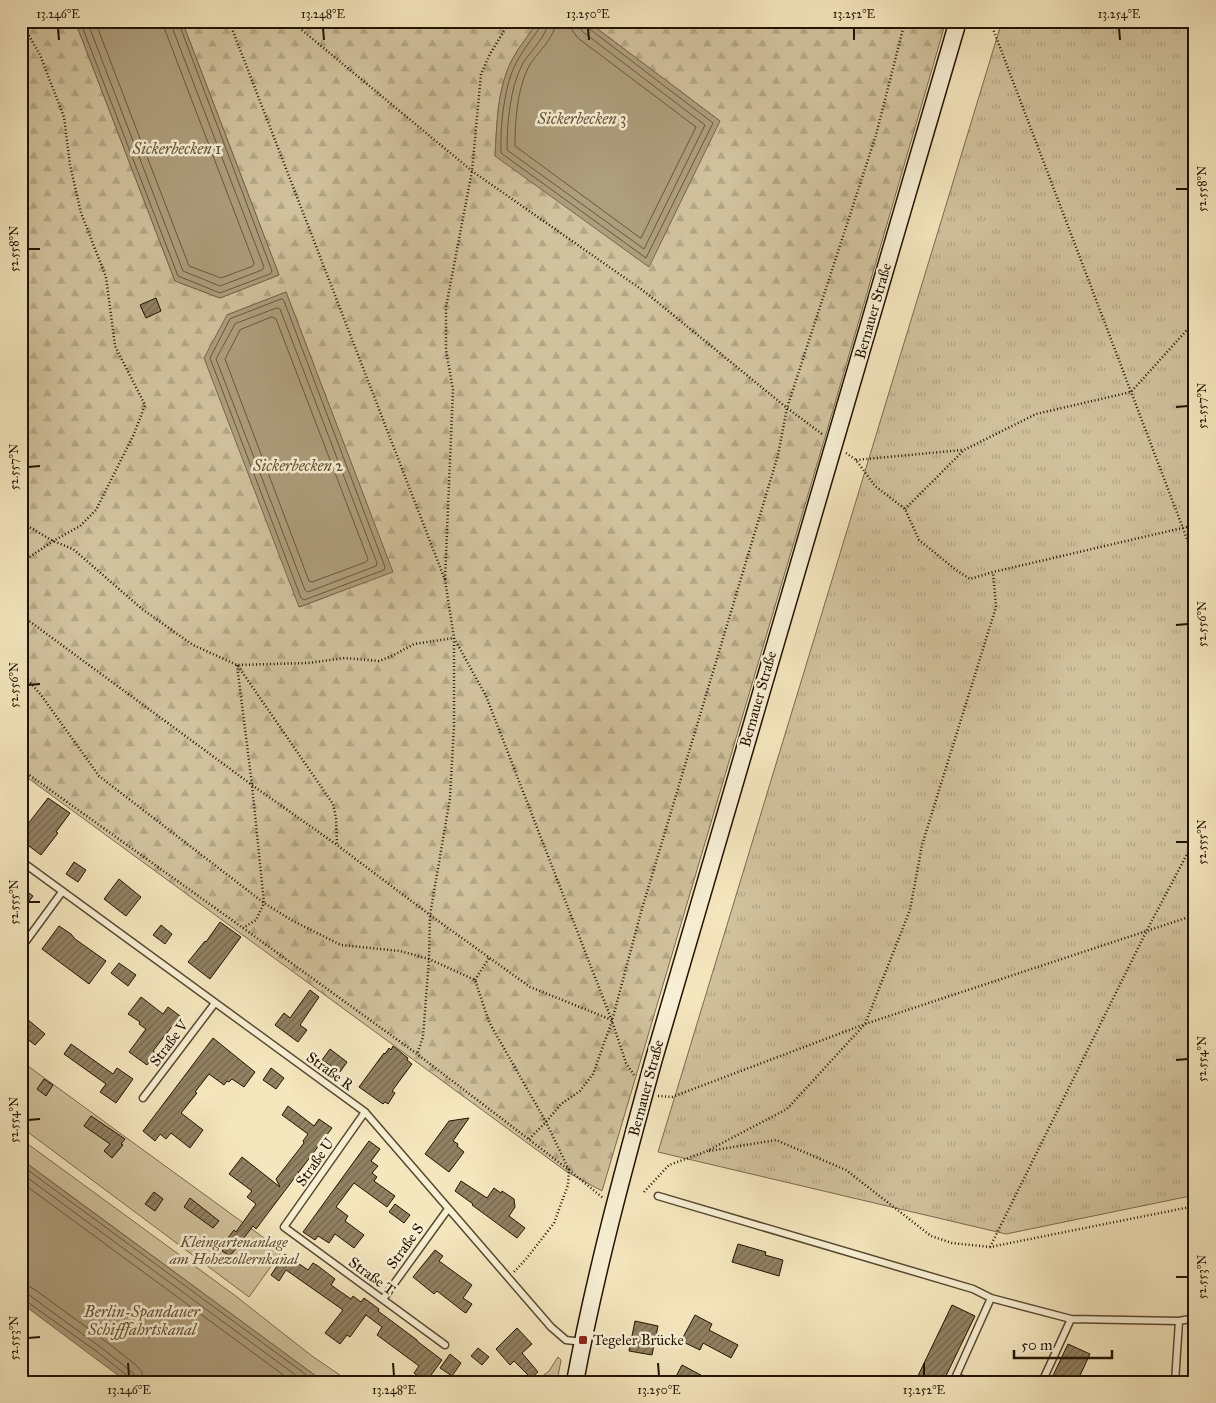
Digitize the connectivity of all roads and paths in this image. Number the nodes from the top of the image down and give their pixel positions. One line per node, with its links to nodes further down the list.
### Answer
1 (23, 21): 19 (path)
2 (229, 21): 23 (path)
3 (291, 21): 8 (path)
4 (510, 21): 8 (path)
5 (905, 21): 11 (path)
6 (958, 21): 12 (main road, Bernauer Straße)
7 (990, 21): 10 (path)
8 (472, 171): 11 (path); 23 (path)
9 (1195, 321): 10 (path)
10 (1131, 392): 13 (path); 18 (path)
11 (787, 408): 12 (path); 44 (path)
12 (833, 445): 14 (path); 47 (main road, Bernauer Straße)
13 (964, 450): 14 (path); 15 (path)
14 (856, 460): 15 (path)
15 (905, 510): 22 (path)
16 (21, 522): 19 (path)
17 (1195, 525): 18 (path)
18 (1182, 528): 20 (path); 22 (path)
19 (53, 541): 21 (path); 26 (path)
20 (1195, 560)
21 (21, 563)
22 (994, 572): 45 (path)
23 (445, 580): 25 (path)
24 (21, 615): 29 (path)
25 (454, 638): 26 (path); 36 (path); 44 (path)
26 (238, 665): 29 (path); 31 (path)
27 (21, 672): 34 (path)
28 (21, 769): 37 (path)
29 (252, 785): 31 (path); 34 (path)
30 (1195, 839): 38 (path)
31 (338, 845): 36 (path)
32 (21, 862): 33 (lane, Straße R)
33 (62, 892): 39 (lane); 43 (lane, Straße R)
34 (264, 904): 37 (path); 41 (path)
35 (1195, 915): 38 (path)
36 (430, 916): 40 (path); 41 (path)
37 (243, 928): 46 (path)
38 (1147, 930): 45 (path); 60 (path)
39 (21, 948)
40 (489, 958): 42 (path); 44 (path)
41 (429, 959): 42 (path); 46 (path)
42 (475, 980): 50 (path)
43 (216, 1003): 48 (lane, Straße V); 49 (lane, Straße R)
44 (612, 1021): 47 (path); 50 (path)
45 (865, 1024): 47 (path); 52 (path)
46 (417, 1054): 51 (path)
47 (646, 1088): 56 (main road, Bernauer Straße)
48 (143, 1098)
49 (365, 1112): 58 (lane, Straße R); 59 (lane, Straße U)
50 (546, 1122): 51 (path); 53 (path)
51 (528, 1139): 53 (path)
52 (705, 1152): 54 (path); 60 (path)
53 (569, 1170): 56 (path); 61 (path)
54 (644, 1192)
55 (658, 1196): 62 (lane)
56 (615, 1201): 67 (main road, Bernauer Straße)
57 (1195, 1206): 60 (path)
58 (448, 1208): 61 (lane, Straße R); 63 (lane, Straße S)
59 (284, 1227): 63 (lane, Straße T)
60 (990, 1247)
61 (509, 1278): 67 (lane, Straße R)
62 (992, 1298): 65 (lane); 70 (lane)
63 (383, 1299): 68 (lane, Straße T)
64 (1195, 1318): 66 (lane)
65 (1071, 1319): 66 (lane); 71 (lane)
66 (1179, 1321): 72 (lane)
67 (582, 1342): 69 (main road, Bernauer Straße)
68 (445, 1345)
69 (575, 1382)
70 (968, 1382)
71 (1042, 1382)
72 (1174, 1382)

